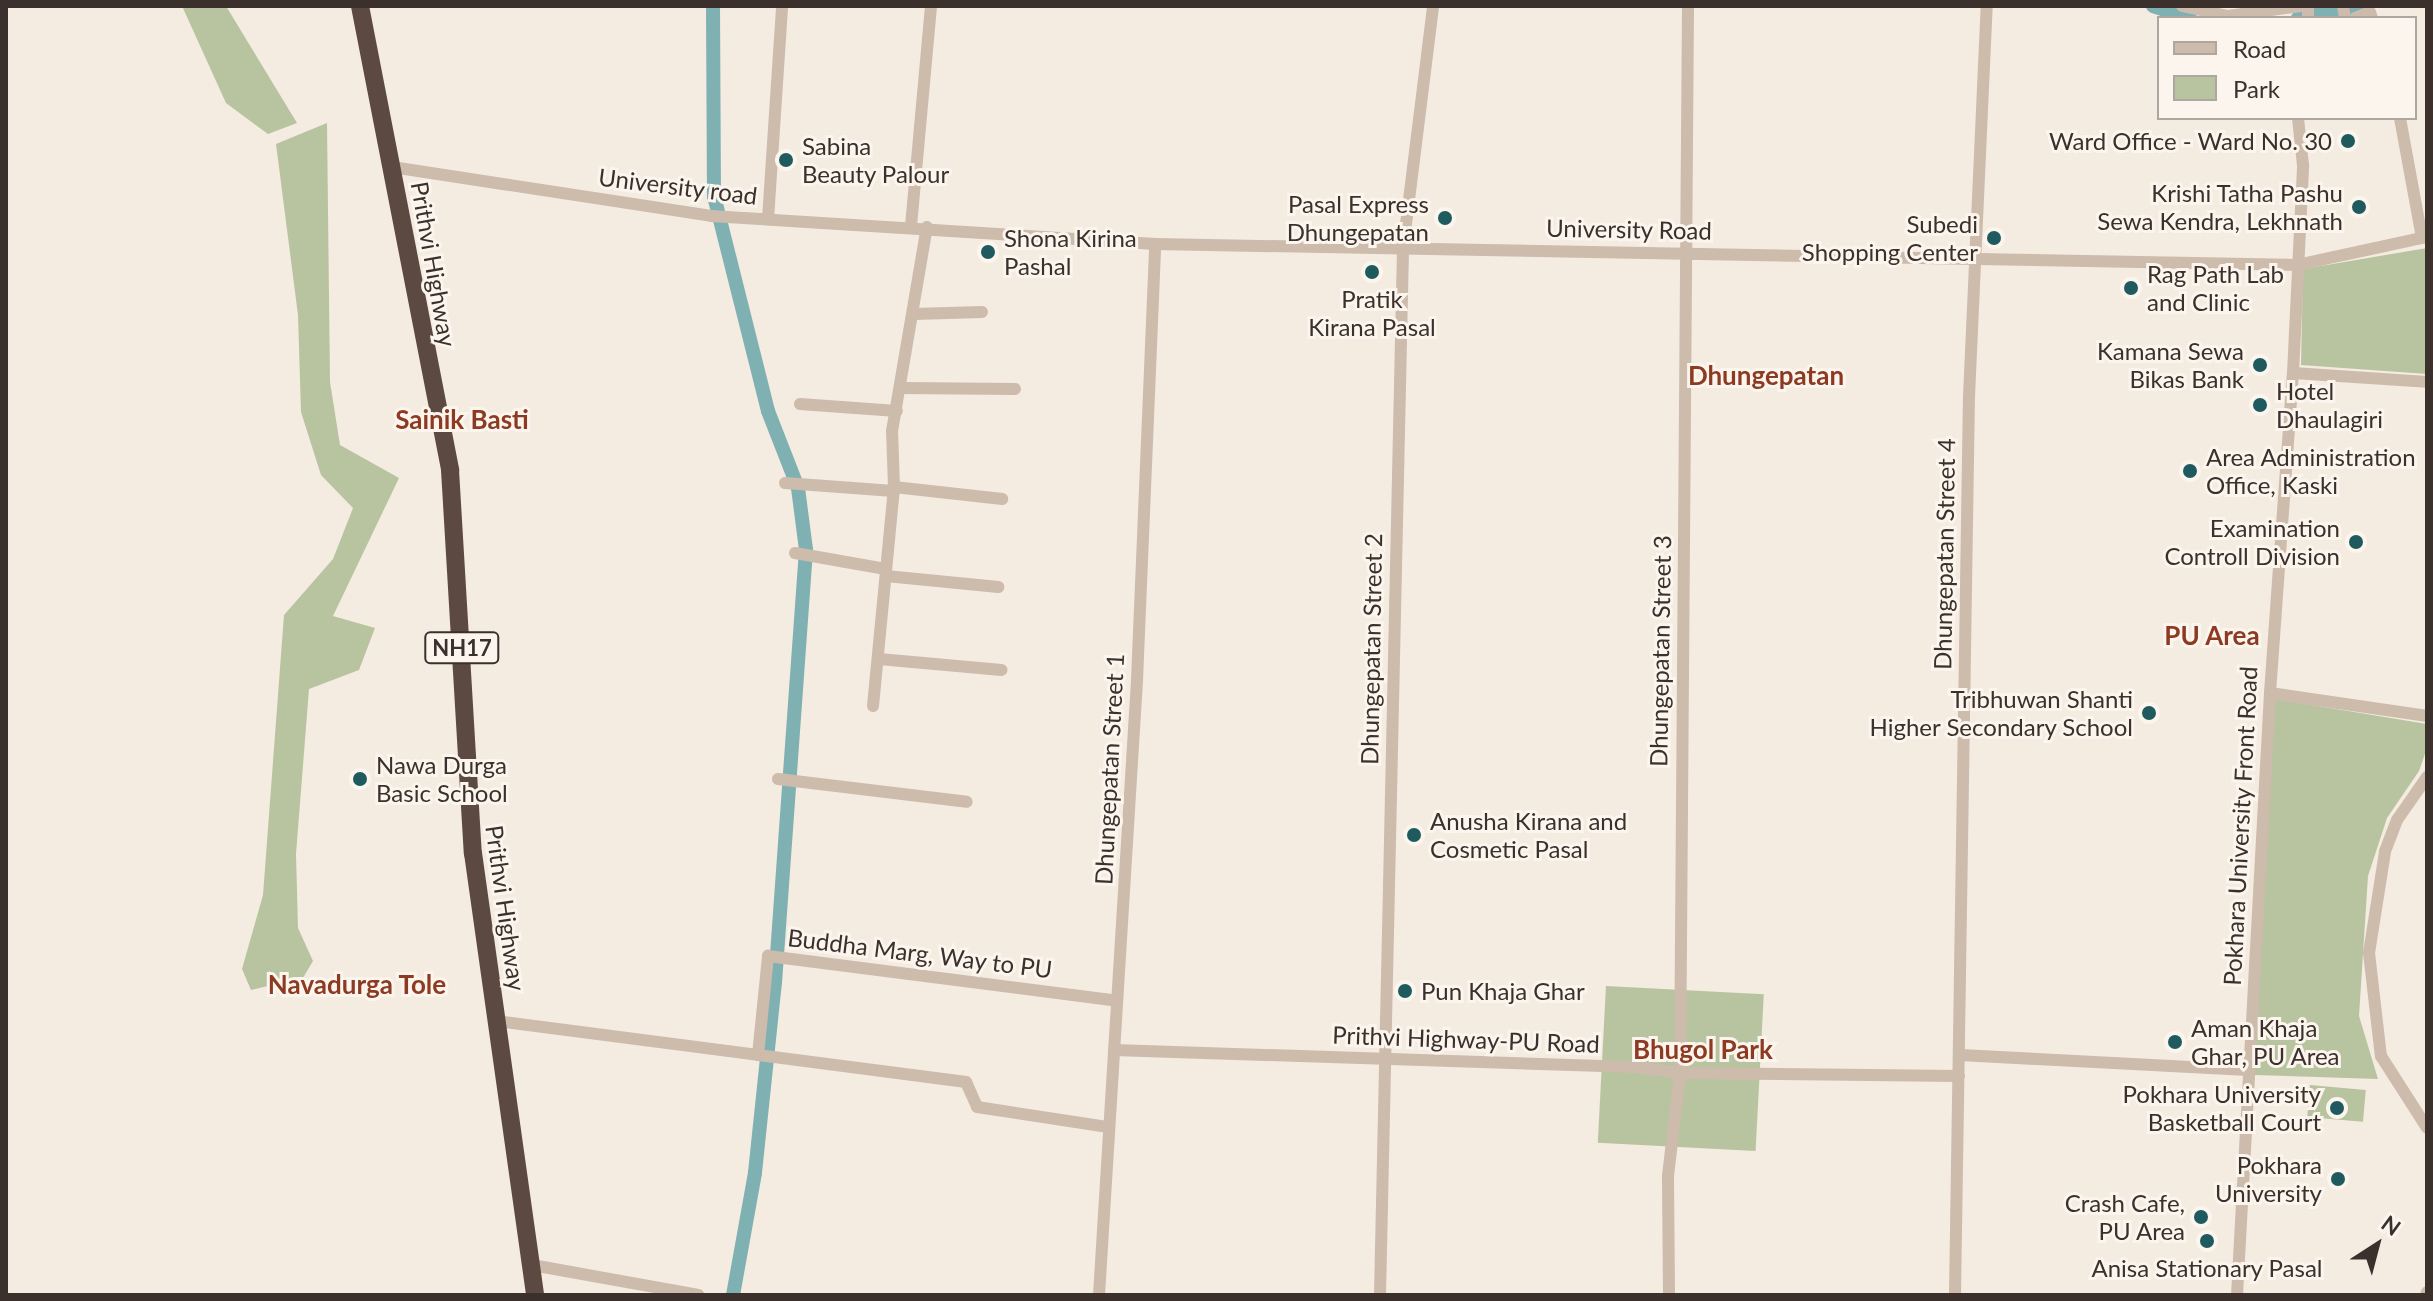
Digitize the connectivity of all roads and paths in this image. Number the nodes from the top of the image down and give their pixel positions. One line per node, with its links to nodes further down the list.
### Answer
1 (360, 6): 11 (highway, Prithvi Highway / NH17)
2 (782, 6): 12 (street)
3 (931, 6): 13 (street)
4 (1433, 6): 17 (street, Dhungepatan Street 2)
5 (1688, 6): 18 (street, Dhungepatan Street 3)
6 (1987, 6): 19 (street, Dhungepatan Street 4)
7 (2182, 6): 8 (street)
8 (2301, 6)
9 (2298, 120): 20 (street, Pokhara University Front Road)
10 (2400, 120): 20 (street, University Road)
11 (392, 167): 12 (street, University road); 44 (highway, Prithvi Highway / NH17)
12 (768, 219): 13 (street, University road)
13 (911, 226): 14 (street, University road)
14 (927, 227): 15 (street, University road); 22 (street)
15 (961, 229): 16 (street, University Road)
16 (1155, 244): 17 (street, University Road); 43 (street, Dhungepatan Street 1)
17 (1403, 248): 18 (street, University Road); 48 (street, Dhungepatan Street 2)
18 (1687, 251): 19 (street, University Road); 50 (street, Dhungepatan Street 3)
19 (1975, 258): 20 (street, University Road); 47 (street, Dhungepatan Street 4)
20 (2297, 265): 23 (street, Pokhara University Front Road)
21 (982, 312): 22 (street)
22 (914, 314): 25 (street)
23 (2293, 373): 24 (street); 37 (street, Pokhara University Front Road)
24 (2427, 382)
25 (901, 388): 26 (street); 28 (street)
26 (1015, 389)
27 (800, 404): 28 (street)
28 (897, 411): 30 (street)
29 (785, 483): 30 (street)
30 (894, 489): 31 (street); 33 (street)
31 (1002, 499)
32 (795, 553): 33 (street)
33 (886, 573): 34 (street); 35 (street)
34 (998, 587)
35 (879, 659): 36 (street); 38 (street)
36 (1002, 670)
37 (2270, 693): 39 (street); 49 (street, Pokhara University Front Road)
38 (873, 706)
39 (2427, 716)
40 (2427, 777): 53 (street)
41 (778, 779): 42 (street)
42 (967, 802)
43 (1117, 1001): 45 (street, Dhungepatan Street 1); 46 (street, Buddha Marg, Way to PU)
44 (497, 1021): 46 (street); 54 (highway, Prithvi Highway / NH17)
45 (1114, 1050): 48 (street, Prithvi Highway-PU Road); 52 (street, Dhungepatan Street 1)
46 (758, 1055): 52 (street)
47 (1960, 1055): 49 (street); 51 (street, Dhungepatan Street 4)
48 (1383, 1058): 50 (street, Prithvi Highway-PU Road); 58 (street, Dhungepatan Street 2)
49 (2248, 1070): 61 (street, Pokhara University Front Road)
50 (1680, 1073): 51 (street, Prithvi Highway-PU Road); 59 (street, Dhungepatan Street 3)
51 (1959, 1076): 60 (street, Dhungepatan Street 4)
52 (1108, 1127): 57 (street, Dhungepatan Street 1)
53 (2427, 1128)
54 (532, 1265): 55 (highway, Prithvi Highway / NH17); 56 (street)
55 (535, 1295)
56 (698, 1295)
57 (1099, 1295)
58 (1380, 1295)
59 (1669, 1295)
60 (1955, 1295)
61 (2237, 1295)

